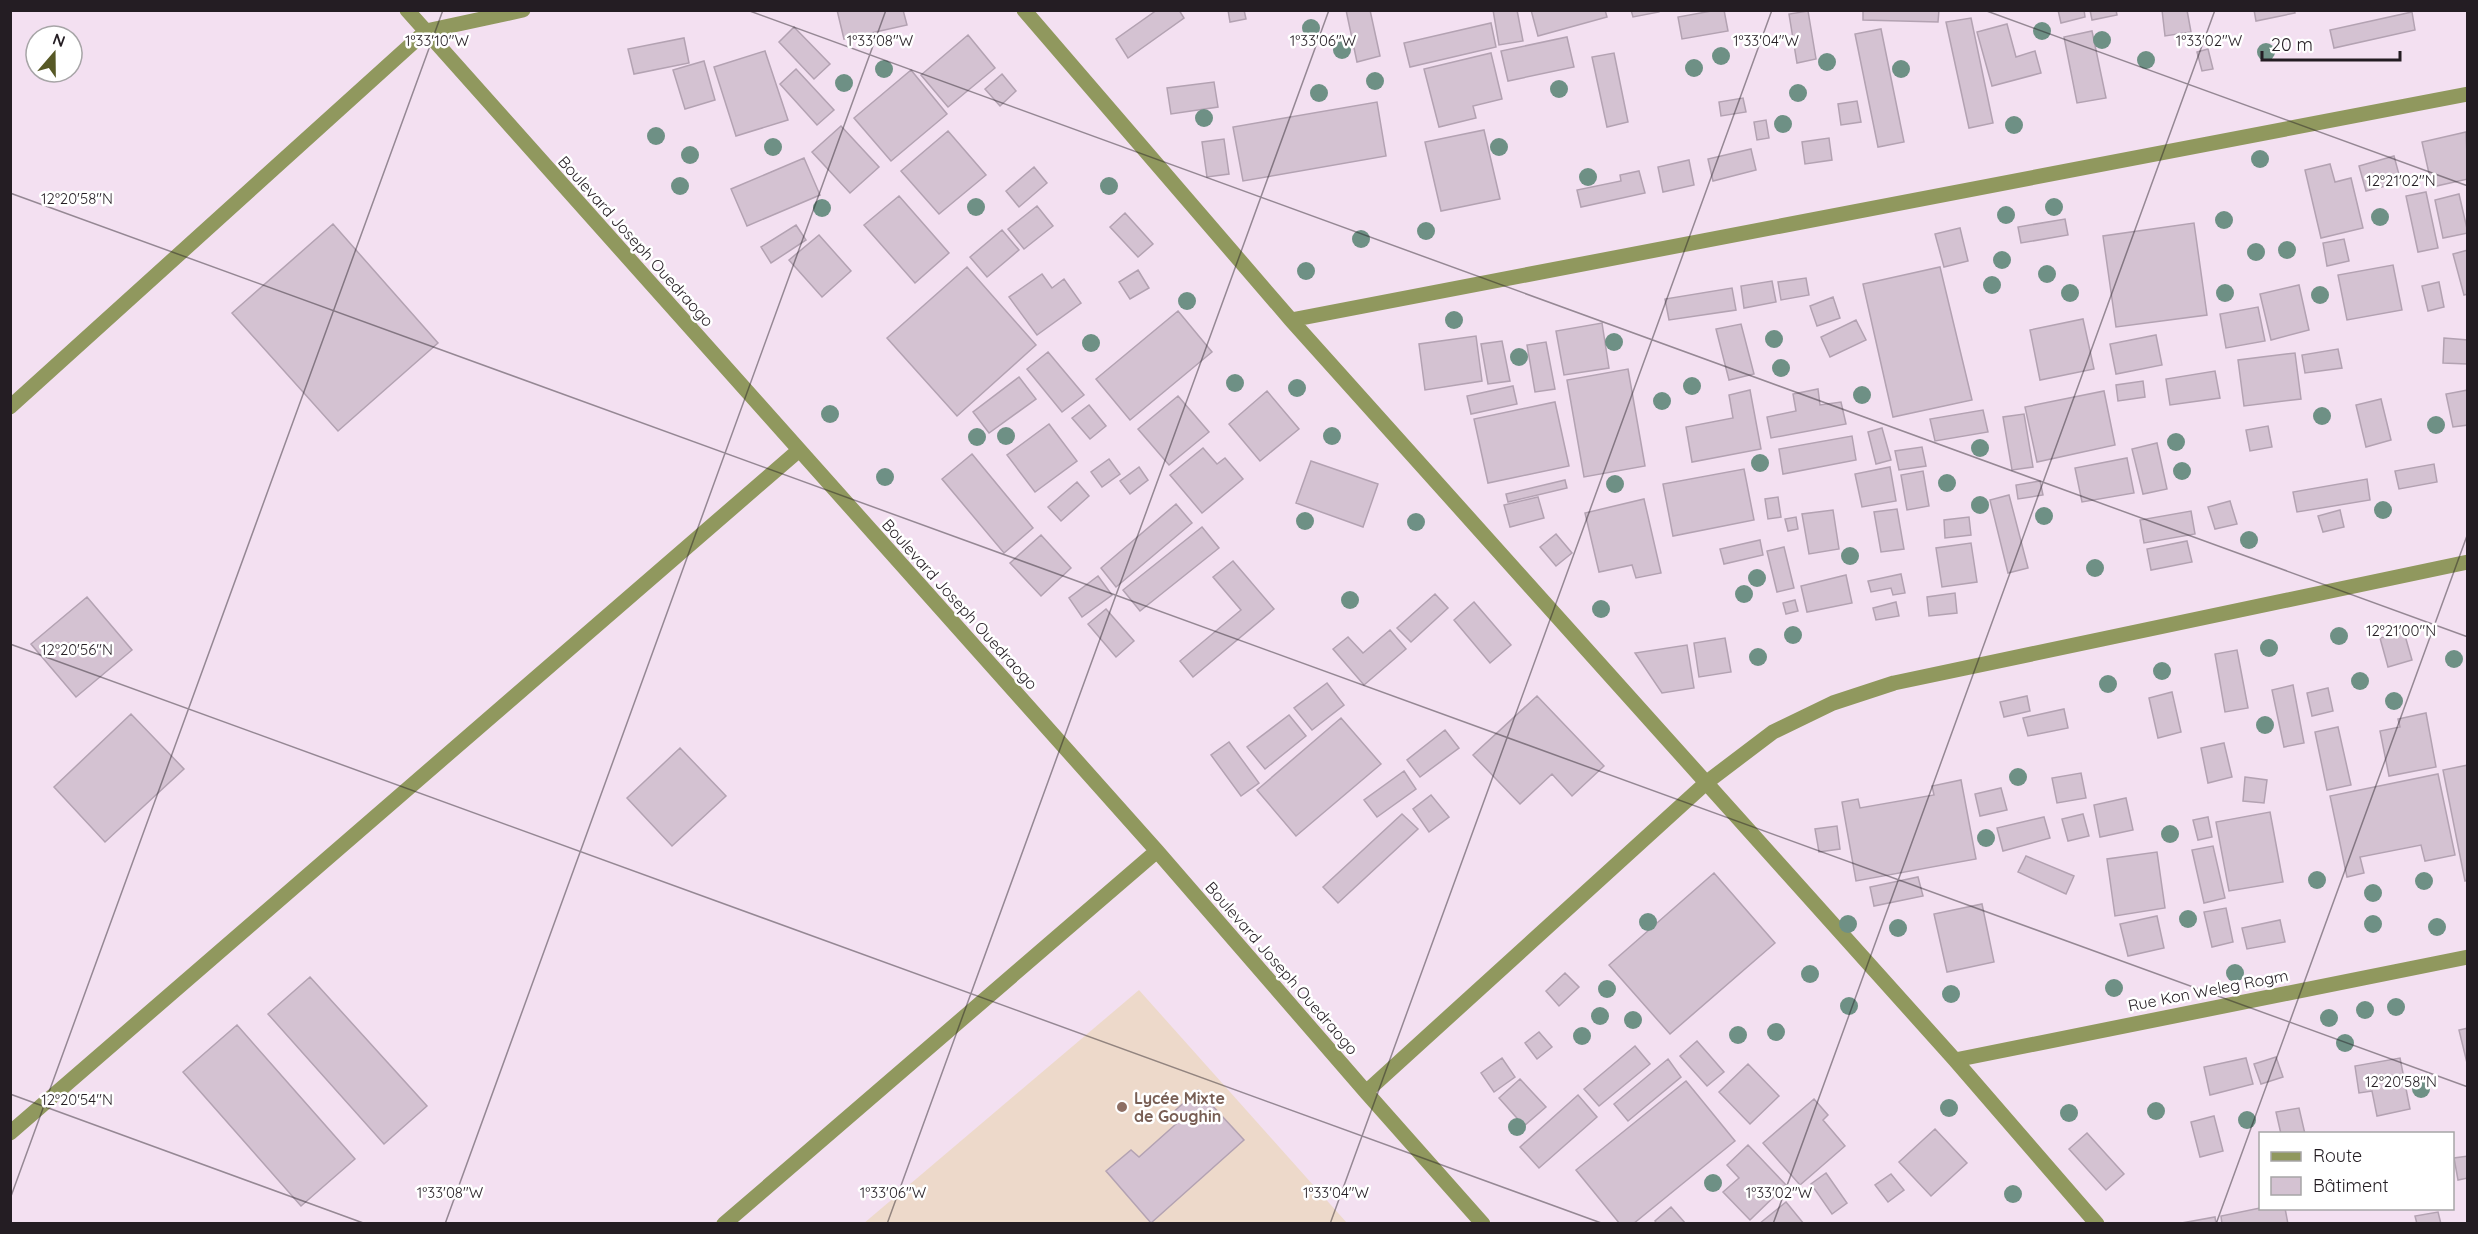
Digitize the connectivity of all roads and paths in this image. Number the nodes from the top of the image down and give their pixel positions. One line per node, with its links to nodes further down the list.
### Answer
1 (407, 10): 4 (street, Boulevard Joseph Ouedraogo)
2 (523, 10): 4 (street)
3 (1024, 10): 6 (street)
4 (426, 31): 7 (street); 8 (street, Boulevard Joseph Ouedraogo)
5 (2468, 94): 6 (street)
6 (1291, 320): 10 (street)
7 (10, 408)
8 (798, 451): 11 (street, Boulevard Joseph Ouedraogo); 15 (street)
9 (2468, 562): 10 (street)
10 (1707, 782): 13 (street); 14 (street)
11 (1157, 851): 14 (street, Boulevard Joseph Ouedraogo); 16 (street)
12 (2468, 957): 13 (street, Rue Kon Weleg Rogm)
13 (1955, 1059): 18 (street)
14 (1366, 1092): 17 (street, Boulevard Joseph Ouedraogo)
15 (10, 1133)
16 (724, 1224)
17 (1483, 1224)
18 (2097, 1224)

